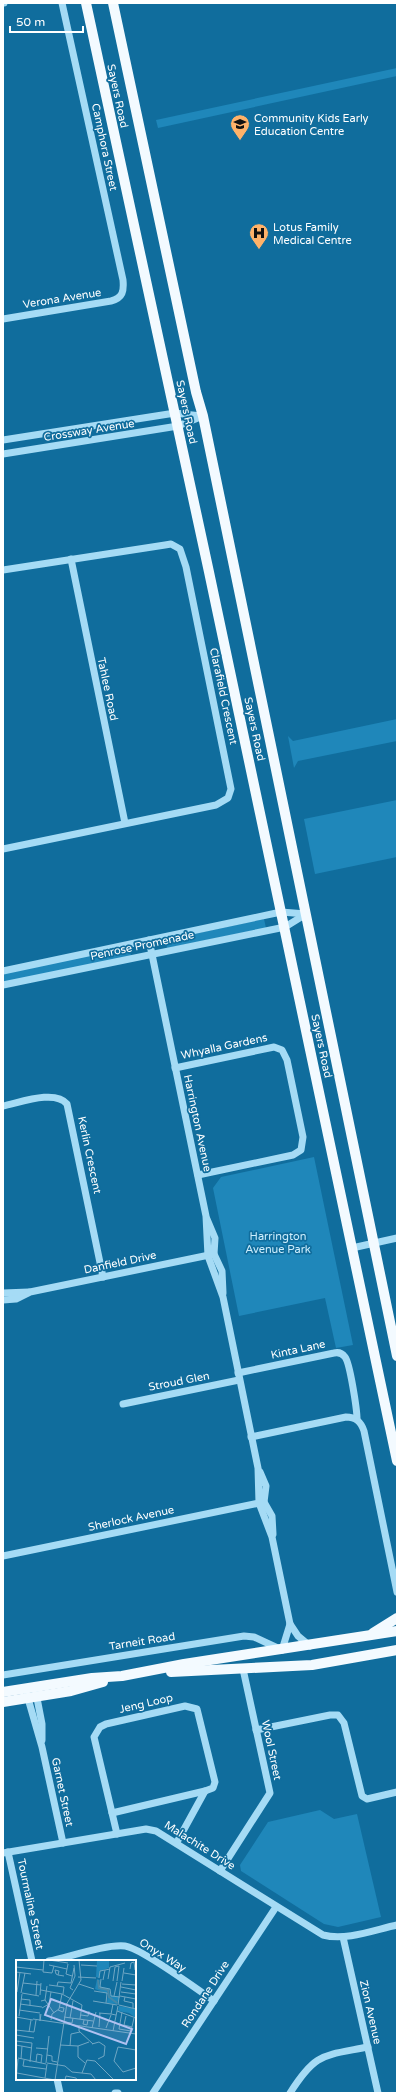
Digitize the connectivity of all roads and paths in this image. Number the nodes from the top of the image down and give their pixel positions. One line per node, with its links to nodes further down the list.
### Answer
1 (62, 3): 4 (street, Camphora Street)
2 (86, 3): 6 (main road, Sayers Road)
3 (113, 3): 7 (main road, Sayers Road)
4 (122, 295): 5 (street, Verona Avenue)
5 (3, 319)
6 (175, 412): 7 (street, Crossway Avenue); 8 (main road, Sayers Road); 9 (street, Crossway Avenue)
7 (203, 416): 8 (street, Crossway Avenue); 16 (main road, Sayers Road)
8 (178, 426): 10 (street, Crossway Avenue); 15 (main road, Sayers Road)
9 (3, 440)
10 (3, 454)
11 (71, 559): 12 (street, Clarafield Crescent); 13 (street, Tahlee Road); 13 (street, Clarafield Crescent)
12 (3, 570)
13 (125, 823): 14 (street, Clarafield Crescent)
14 (3, 848)
15 (281, 912): 16 (street, Penrose Promenade); 17 (main road, Sayers Road); 18 (street, Penrose Promenade)
16 (306, 914): 17 (street, Penrose Promenade); 26 (main road, Sayers Road)
17 (284, 927): 19 (street, Penrose Promenade); 27 (main road, Sayers Road)
18 (149, 940): 19 (street, Harrington Avenue); 20 (street, Penrose Promenade)
19 (152, 954): 21 (street, Penrose Promenade); 22 (street, Harrington Avenue)
20 (3, 971)
21 (3, 985)
22 (175, 1068): 24 (street, Harrington Avenue); 24 (street, Whyalla Gardens)
23 (3, 1106): 29 (street, Kerlin Crescent)
24 (198, 1175): 28 (street, Harrington Avenue)
25 (397, 1238): 26 (street)
26 (373, 1244): 27 (street); 33 (main road, Sayers Road)
27 (352, 1248): 38 (main road, Sayers Road)
28 (211, 1255): 29 (street, Danfield Drive); 34 (street, Harrington Avenue)
29 (104, 1277): 30 (street, Danfield Drive)
30 (30, 1292): 31 (street, Danfield Drive); 32 (street, Danfield Drive)
31 (3, 1293)
32 (3, 1300)
33 (397, 1356)
34 (239, 1377): 35 (street, Stroud Glen); 36 (street, Kinta Lane); 37 (street, Harrington Avenue)
35 (123, 1404)
36 (357, 1419): 37 (street); 41 (street)
37 (251, 1437): 39 (street, Harrington Avenue)
38 (397, 1461)
39 (262, 1502): 40 (street, Sherlock Avenue); 44 (street, Harrington Avenue)
40 (3, 1556)
41 (394, 1563): 42 (street)
42 (397, 1592)
43 (397, 1618): 46 (main road)
44 (290, 1624): 47 (street, Harrington Avenue); 48 (street, Harrington Avenue)
45 (397, 1632): 46 (main road)
46 (370, 1636): 47 (main road)
47 (310, 1646): 48 (main road)
48 (282, 1650): 51 (main road); 52 (street, Tarneit Road)
49 (397, 1650): 50 (main road)
50 (243, 1669): 51 (main road); 56 (street, Wool Street)
51 (141, 1673): 54 (main road)
52 (3, 1675)
53 (3, 1692): 54 (main road)
54 (32, 1693): 55 (main road); 62 (street, Garnet Street)
55 (3, 1702)
56 (256, 1730): 58 (street); 64 (street, Wool Street)
57 (205, 1791): 59 (street); 59 (street, Jeng Loop); 61 (street, Jeng Loop)
58 (397, 1792)
59 (112, 1813): 60 (street, Jeng Loop)
60 (117, 1834): 61 (street, Malachite Drive); 62 (street, Malachite Drive)
61 (177, 1842): 64 (street, Malachite Drive)
62 (63, 1843): 63 (street, Malachite Drive)
63 (6, 1852): 68 (street, Tourmaline Street)
64 (220, 1871): 65 (street, Malachite Drive)
65 (276, 1907): 67 (street, Malachite Drive); 70 (street, Rondane Drive)
66 (397, 1925): 67 (street)
67 (343, 1937): 71 (street, Zion Avenue)
68 (32, 1960)
69 (53, 1960): 70 (street, Onyx Way)
70 (214, 2001): 76 (street, Rondane Drive)
71 (368, 2047): 77 (street); 78 (street, Zion Avenue)
72 (57, 2080): 73 (street)
73 (60, 2093)
74 (115, 2093): 75 (street)
75 (118, 2093)
76 (153, 2093)
77 (290, 2093)
78 (378, 2093)

